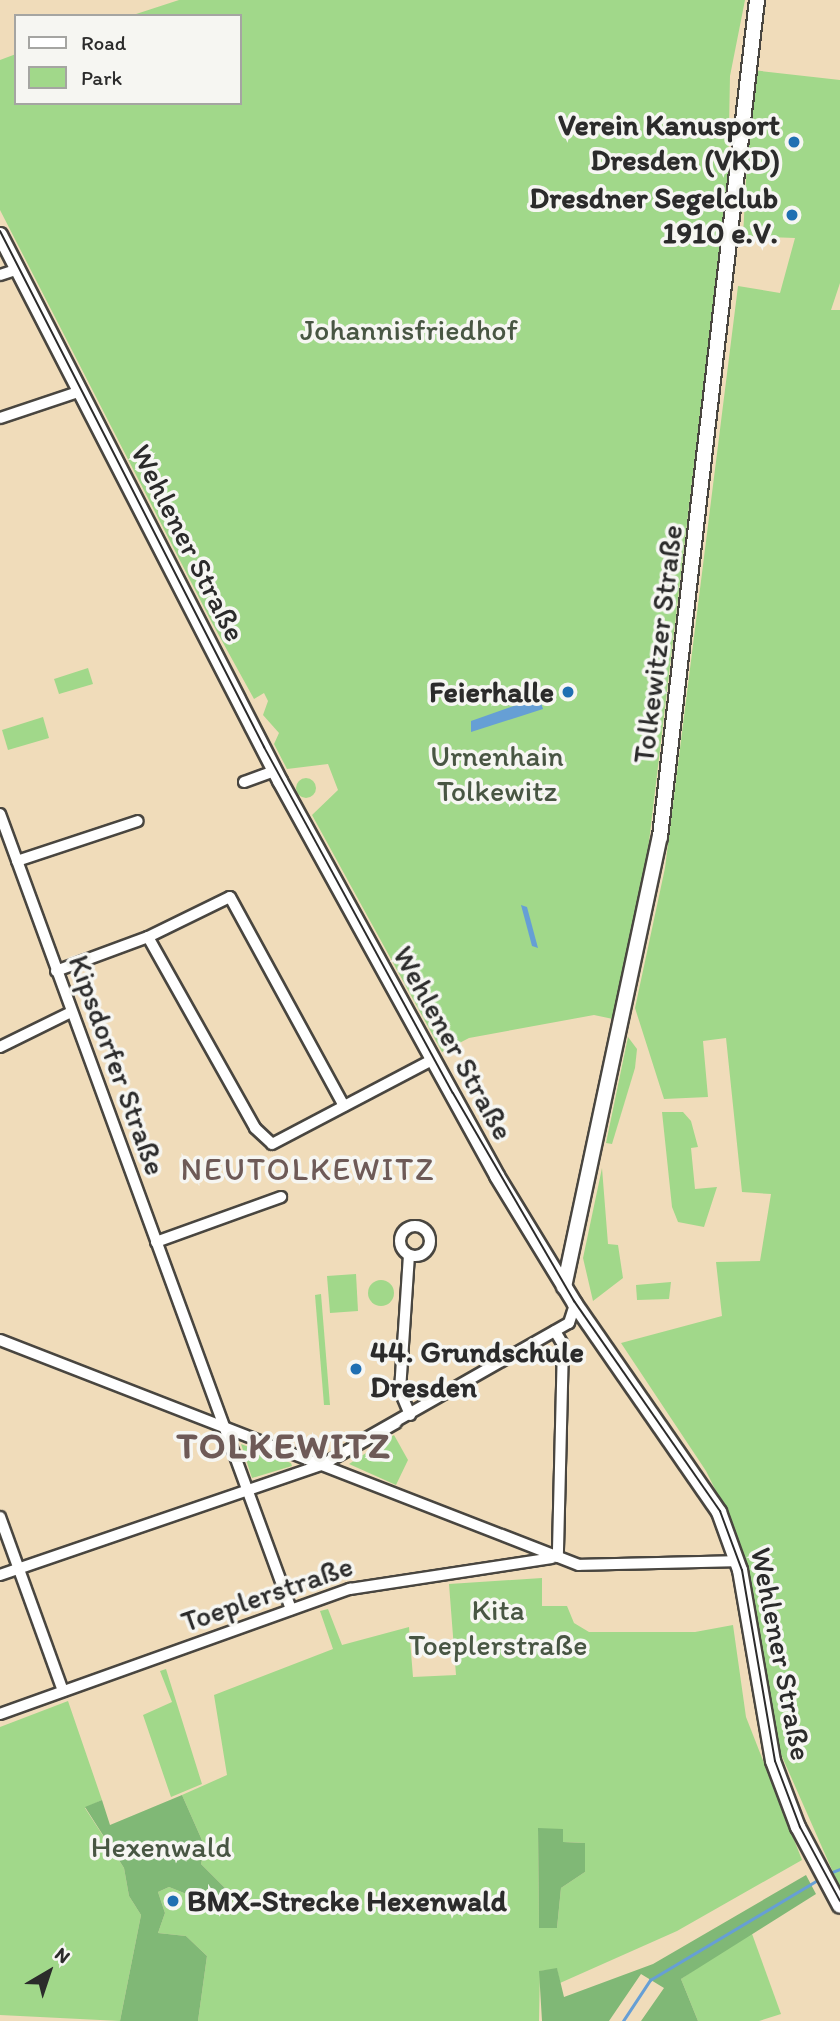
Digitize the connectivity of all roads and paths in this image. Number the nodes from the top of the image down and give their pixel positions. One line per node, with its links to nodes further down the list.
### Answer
1 (757, 0): 21 (main road, Tolkewitzer Straße)
2 (0, 235): 3 (main road, Wehlener Straße)
3 (18, 269): 4 (street); 5 (main road, Wehlener Straße)
4 (0, 275)
5 (81, 391): 6 (street); 7 (main road, Wehlener Straße)
6 (0, 418)
7 (275, 771): 8 (street); 16 (main road, Wehlener Straße)
8 (244, 782)
9 (0, 814): 11 (street, Kipsdorfer Straße)
10 (138, 821): 11 (street)
11 (17, 861): 13 (street, Kipsdorfer Straße)
12 (148, 937): 13 (street); 17 (street); 17 (street)
13 (56, 971): 14 (street, Kipsdorfer Straße)
14 (71, 1012): 15 (street); 19 (street, Kipsdorfer Straße)
15 (0, 1047)
16 (432, 1060): 17 (street); 21 (main road, Wehlener Straße)
17 (344, 1105)
18 (281, 1198): 19 (street)
19 (156, 1242): 26 (street, Kipsdorfer Straße)
20 (409, 1255): 25 (street)
21 (564, 1287): 22 (main road, Wehlener Straße)
22 (575, 1304): 23 (street); 31 (main road, Wehlener Straße)
23 (555, 1331): 25 (street); 30 (street)
24 (0, 1340): 26 (street)
25 (410, 1415): 27 (street)
26 (223, 1427): 27 (street); 28 (street, Kipsdorfer Straße)
27 (322, 1465): 28 (street); 30 (street)
28 (247, 1491): 32 (street); 34 (street, Kipsdorfer Straße)
29 (0, 1517): 32 (street)
30 (558, 1557): 31 (street); 34 (street, Toeplerstraße)
31 (738, 1562): 37 (main road, Wehlener Straße)
32 (19, 1568): 33 (street); 35 (street)
33 (0, 1575)
34 (291, 1609): 35 (street, Toeplerstraße)
35 (63, 1691): 36 (street, Toeplerstraße)
36 (0, 1714)
37 (840, 1906)

